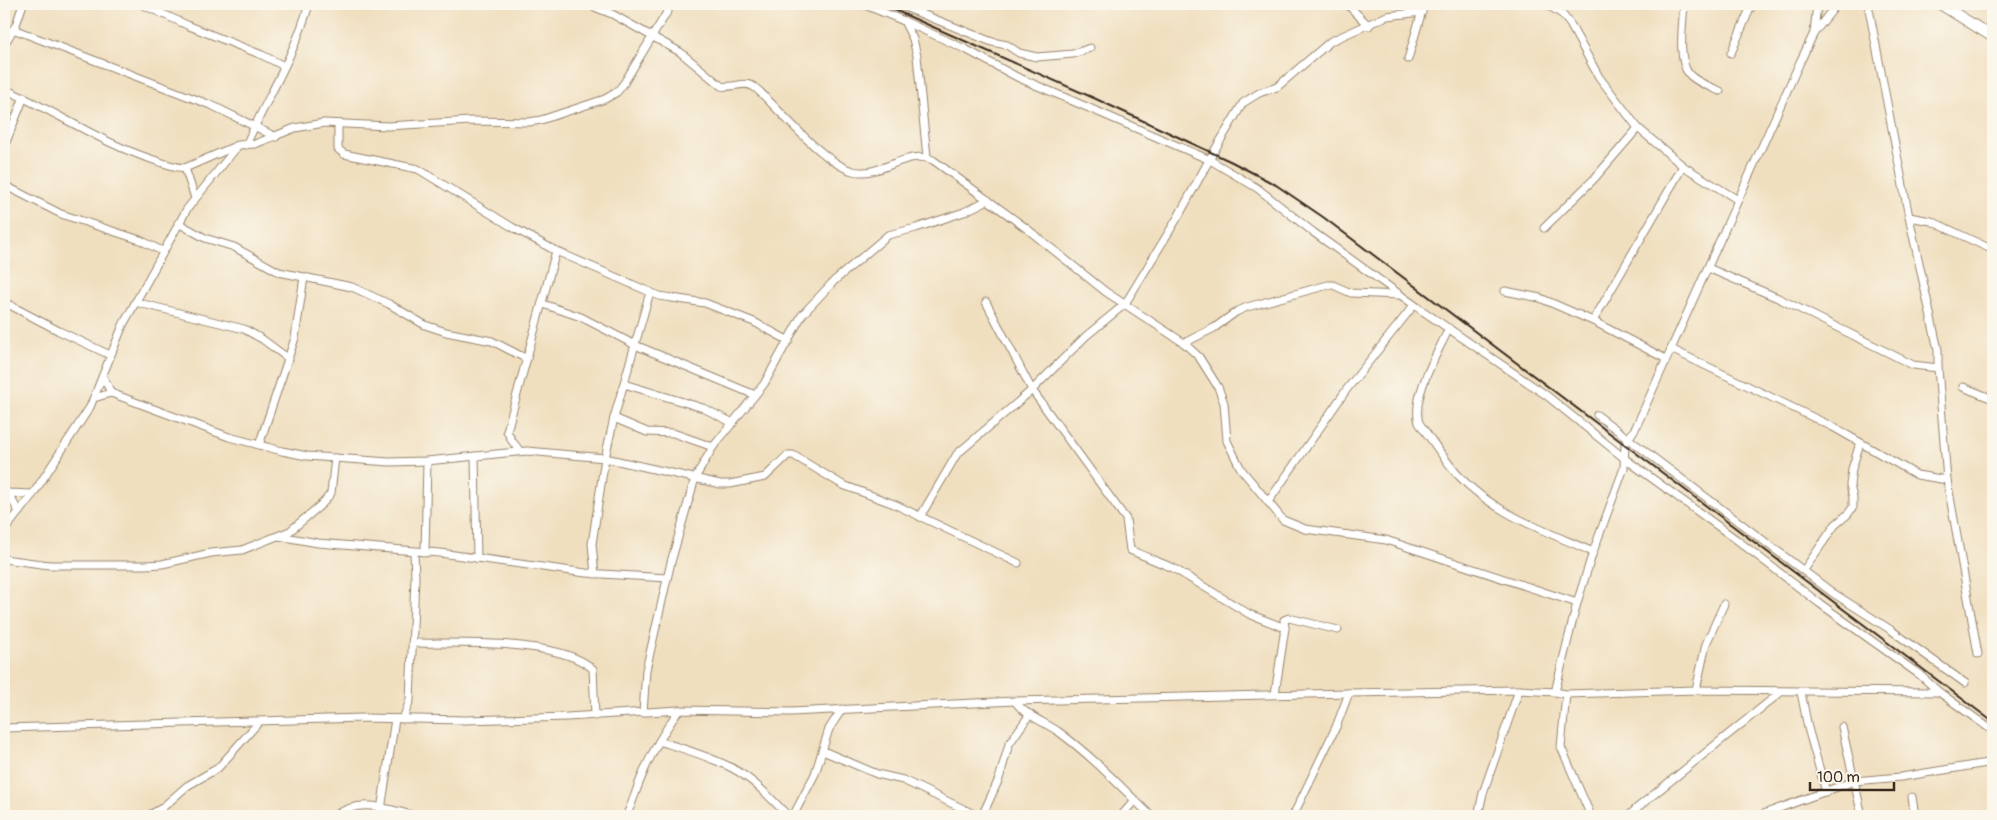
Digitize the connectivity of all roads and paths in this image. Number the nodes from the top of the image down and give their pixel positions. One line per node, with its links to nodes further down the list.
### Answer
1 (22, 4): 20 (street)
2 (142, 4): 28 (street)
3 (309, 4): 28 (street)
4 (586, 4): 22 (street)
5 (672, 4): 22 (street)
6 (863, 4): 18 (street)
7 (897, 4): 25 (street)
8 (1347, 4): 19 (street)
9 (1424, 4): 17 (street)
10 (1546, 4): 34 (street)
11 (1684, 4): 30 (street)
12 (1752, 4): 26 (street)
13 (1817, 4): 21 (street)
14 (1837, 4): 21 (street)
15 (1868, 4): 46 (street)
16 (1940, 4): 23 (main road)
17 (1422, 12): 19 (street); 27 (street)
18 (904, 21): 38 (street); 39 (street)
19 (1369, 26): 39 (street)
20 (14, 29): 24 (street); 33 (street)
21 (1814, 33): 45 (street)
22 (653, 37): 32 (street); 38 (street)
23 (1993, 37)
24 (4, 43)
25 (1090, 48)
26 (1731, 54)
27 (1408, 59)
28 (284, 66): 33 (street)
29 (4, 89): 31 (street)
30 (1720, 91)
31 (24, 97): 37 (street); 41 (street)
32 (338, 125): 35 (street); 51 (street)
33 (254, 126): 35 (street); 36 (street)
34 (1638, 128): 40 (street); 48 (street)
35 (276, 137): 36 (street)
36 (242, 145): 41 (street); 43 (street)
37 (4, 147)
38 (927, 157): 44 (street)
39 (1210, 160): 56 (street); 61 (street)
40 (1683, 166): 45 (street); 63 (street)
41 (185, 168): 43 (street)
42 (4, 185): 50 (street)
43 (195, 198): 47 (street)
44 (988, 200): 61 (street); 65 (street)
45 (1738, 200): 52 (street)
46 (1909, 217): 49 (street); 73 (street)
47 (178, 223): 50 (street); 53 (street)
48 (1544, 228)
49 (1993, 250)
50 (162, 251): 58 (street)
51 (556, 251): 55 (street); 60 (street)
52 (1708, 268): 68 (street); 73 (street)
53 (304, 277): 70 (street); 71 (street)
54 (1505, 291): 63 (street)
55 (650, 292): 65 (street); 67 (street)
56 (1400, 295): 62 (street); 66 (street)
57 (4, 302): 69 (street)
58 (135, 302): 69 (street); 70 (street)
59 (986, 302): 77 (street)
60 (542, 304): 67 (street); 71 (street)
61 (1125, 304): 66 (street); 77 (street)
62 (1414, 305): 64 (street); 99 (street)
63 (1593, 321): 72 (street)
64 (1450, 328): 93 (street); 105 (street)
65 (789, 341): 79 (street)
66 (1184, 343): 99 (street)
67 (635, 345): 75 (street); 79 (street)
68 (1671, 349): 72 (street); 86 (street)
69 (110, 355): 74 (street)
70 (289, 359): 87 (street)
71 (527, 359): 89 (street)
72 (1666, 359): 85 (street)
73 (1938, 368): 96 (street)
74 (103, 376): 78 (street); 80 (street)
75 (624, 384): 83 (street); 84 (street)
76 (1963, 387): 81 (street)
77 (1032, 390): 101 (street); 115 (street)
78 (111, 392): 80 (street); 87 (street)
79 (755, 395): 84 (street)
80 (94, 398): 98 (street)
81 (1993, 399)
82 (1597, 415): 85 (street)
83 (614, 418): 88 (street); 92 (street)
84 (733, 423): 88 (street)
85 (1628, 439): 93 (street); 110 (street)
86 (1860, 443): 96 (street); 110 (street)
87 (259, 445): 91 (street)
88 (713, 447): 95 (street)
89 (520, 451): 90 (street); 92 (street)
90 (476, 456): 94 (street); 107 (street)
91 (335, 458): 94 (street); 103 (street)
92 (605, 458): 95 (street); 111 (street)
93 (1624, 458): 105 (street); 125 (street)
94 (427, 461): 106 (street)
95 (694, 478): 101 (street); 112 (street)
96 (1947, 480): 118 (street)
97 (6, 492): 98 (street); 100 (street)
98 (33, 494): 100 (street)
99 (1268, 502): 113 (street)
100 (19, 512): 102 (street)
101 (920, 517): 109 (street)
102 (4, 531)
103 (278, 536): 104 (street); 108 (street)
104 (414, 552): 106 (street); 117 (street)
105 (1593, 552): 113 (street)
106 (425, 553): 107 (street)
107 (477, 558): 111 (street)
108 (4, 559)
109 (1018, 563)
110 (1804, 570): 119 (street)
111 (595, 574): 112 (street)
112 (667, 578): 133 (street)
113 (1577, 603): 122 (street)
114 (1724, 604): 121 (street)
115 (1284, 628): 116 (street); 127 (street)
116 (1338, 630)
117 (412, 643): 129 (street); 135 (street)
118 (1978, 654)
119 (1965, 683)
120 (1519, 690): 122 (street); 126 (street); 163 (street)
121 (1696, 690): 123 (street); 128 (street)
122 (1555, 692): 128 (street)
123 (1781, 692): 124 (street); 165 (street)
124 (1800, 692): 125 (street); 147 (street)
125 (1939, 692): 142 (street)
126 (1349, 693): 127 (street); 162 (street)
127 (1275, 694): 130 (street)
128 (1566, 694): 164 (street)
129 (410, 700): 137 (street); 138 (street)
130 (1015, 701): 131 (street); 134 (street)
131 (842, 709): 132 (street); 144 (street)
132 (679, 710): 133 (street); 143 (street)
133 (643, 713): 135 (street)
134 (1030, 714): 149 (street); 159 (street)
135 (595, 716): 138 (street)
136 (395, 719): 137 (street); 139 (street); 150 (street)
137 (403, 719): 138 (street)
138 (416, 719)
139 (260, 722): 141 (street); 152 (street)
140 (1842, 727): 146 (street)
141 (4, 728)
142 (1993, 731)
143 (659, 741): 156 (street); 157 (street)
144 (823, 751): 158 (street); 159 (street)
145 (1993, 762): 146 (street)
146 (1854, 782): 147 (street); 167 (street)
147 (1826, 792): 151 (street)
148 (1912, 797): 168 (street)
149 (1135, 800): 160 (street); 161 (street)
150 (381, 808): 153 (street); 154 (street); 155 (street)
151 (1774, 813): 166 (street)
152 (148, 816)
153 (335, 816)
154 (380, 816)
155 (414, 816)
156 (626, 816)
157 (788, 816)
158 (793, 816)
159 (980, 816)
160 (1121, 816)
161 (1151, 816)
162 (1293, 816)
163 (1478, 816)
164 (1591, 816)
165 (1629, 816)
166 (1758, 816)
167 (1862, 816)
168 (1915, 816)

